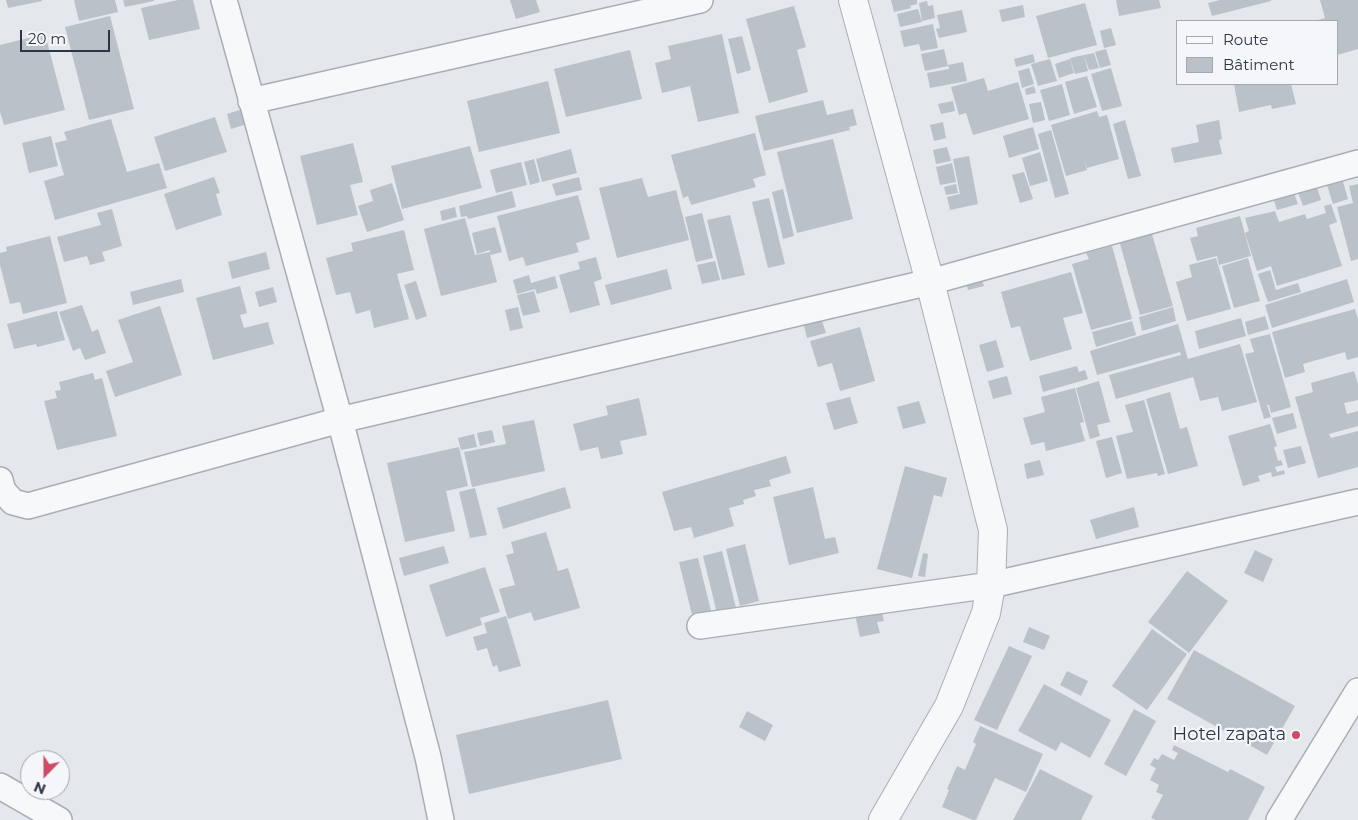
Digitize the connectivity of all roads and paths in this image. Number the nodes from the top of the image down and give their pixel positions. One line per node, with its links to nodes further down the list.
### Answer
1 (224, 0): 4 (street)
2 (700, 0): 4 (street)
3 (853, 0): 6 (street)
4 (251, 101): 7 (street)
5 (1358, 163): 6 (street)
6 (930, 282): 7 (street); 10 (street)
7 (340, 420): 8 (street); 16 (street)
8 (0, 480)
9 (1358, 502): 10 (street)
10 (991, 585): 11 (street); 14 (street)
11 (700, 626)
12 (1358, 691): 17 (street)
13 (0, 786): 15 (street)
14 (891, 817)
15 (59, 820)
16 (441, 820)
17 (1279, 820)

